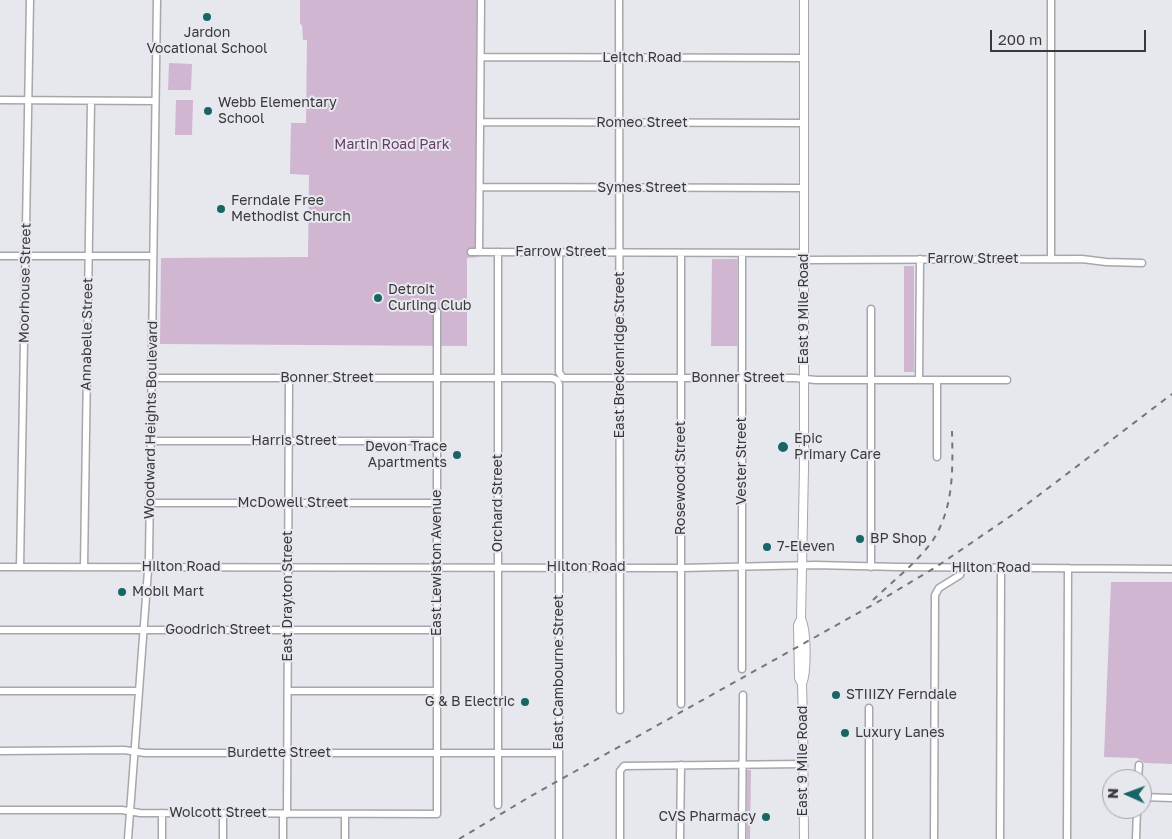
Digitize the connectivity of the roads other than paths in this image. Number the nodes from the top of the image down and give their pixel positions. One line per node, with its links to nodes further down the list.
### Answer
1 (30, 0): 11 (street, Moorhouse Street)
2 (156, 0): 13 (street, Woodward Heights Boulevard)
3 (481, 0): 7 (street)
4 (619, 0): 8 (street, East Breckenridge Street)
5 (804, 0): 9 (main road, East 9 Mile Road)
6 (1051, 0): 33 (street)
7 (480, 57): 8 (street, Leitch Road); 14 (street)
8 (619, 58): 9 (street, Leitch Road); 15 (street, East Breckenridge Street)
9 (804, 58): 16 (main road, East 9 Mile Road)
10 (0, 100): 11 (street)
11 (28, 100): 12 (street); 28 (street, Moorhouse Street)
12 (91, 101): 13 (street); 29 (street, Annabelle Street)
13 (155, 101): 30 (street, Woodward Heights Boulevard)
14 (480, 122): 15 (street, Romeo Street); 17 (street)
15 (619, 123): 16 (street, Romeo Street); 18 (street, East Breckenridge Street)
16 (804, 124): 19 (main road, East 9 Mile Road)
17 (480, 187): 18 (street, Symes Street); 21 (street)
18 (620, 188): 19 (street, Symes Street); 24 (street, East Breckenridge Street)
19 (804, 188): 31 (main road, East 9 Mile Road)
20 (471, 252): 21 (street, Farrow Street)
21 (479, 252): 22 (street, Farrow Street)
22 (498, 252): 23 (street, Farrow Street); 40 (street, Orchard Street)
23 (559, 252): 24 (street, Farrow Street); 41 (street, Bonner Street)
24 (620, 253): 25 (street, Farrow Street); 41 (street, East Breckenridge Street)
25 (681, 253): 26 (street, Farrow Street); 42 (street, Rosewood Street)
26 (742, 253): 31 (street, Farrow Street); 43 (street, Vester Street)
27 (0, 256): 28 (street)
28 (26, 256): 29 (street); 60 (street, Moorhouse Street)
29 (89, 256): 30 (street); 61 (street, Annabelle Street)
30 (153, 256): 37 (street, Woodward Heights Boulevard)
31 (804, 257): 32 (street, Farrow Street); 44 (main road, East 9 Mile Road)
32 (920, 259): 33 (street, Farrow Street); 46 (street)
33 (1051, 259): 34 (street, Farrow Street)
34 (1142, 263)
35 (871, 309): 45 (street)
36 (437, 312): 39 (street, East Lewiston Avenue)
37 (151, 378): 38 (street, Bonner Street); 50 (street, Woodward Heights Boulevard)
38 (289, 378): 39 (street, Bonner Street); 51 (street, East Drayton Street)
39 (437, 378): 40 (street, Bonner Street); 52 (street, East Lewiston Avenue)
40 (498, 378): 49 (street, Bonner Street); 65 (street, Orchard Street)
41 (620, 378): 42 (street, Bonner Street); 67 (street, East Breckenridge Street)
42 (681, 378): 43 (street, Bonner Street); 69 (street, Rosewood Street)
43 (742, 378): 44 (street, Bonner Street); 68 (street, Vester Street)
44 (804, 380): 45 (street, Bonner Street); 57 (main road, East 9 Mile Road)
45 (871, 380): 46 (street, Bonner Street); 58 (street)
46 (919, 380): 47 (street, Bonner Street)
47 (937, 380): 48 (street, Bonner Street); 53 (street)
48 (1007, 380)
49 (559, 384): 66 (street, East Cambourne Street)
50 (150, 441): 51 (street, Harris Street); 54 (street, Woodward Heights Boulevard)
51 (289, 441): 52 (street, Harris Street); 55 (street, East Drayton Street)
52 (437, 441): 56 (street, East Lewiston Avenue)
53 (937, 457)
54 (149, 503): 55 (street, McDowell Street); 62 (street, Woodward Heights Boulevard)
55 (289, 503): 56 (street, McDowell Street); 63 (street, East Drayton Street)
56 (437, 503): 64 (street, East Lewiston Avenue)
57 (802, 565): 58 (street, Hilton Road); 68 (street, Hilton Road); 94 (main road, East 9 Mile Road)
58 (871, 566): 70 (street, Hilton Road)
59 (0, 567): 60 (street, Hilton Road)
60 (20, 567): 61 (street, Hilton Road)
61 (84, 567): 62 (street, Hilton Road)
62 (148, 567): 63 (street, Hilton Road); 75 (street, Woodward Heights Boulevard)
63 (288, 567): 64 (street, Hilton Road); 76 (street, East Drayton Street)
64 (437, 567): 65 (street, Hilton Road); 77 (street, East Lewiston Avenue)
65 (498, 567): 66 (street, Hilton Road); 91 (street, Orchard Street)
66 (559, 567): 67 (street, Hilton Road); 92 (street, East Cambourne Street)
67 (620, 567): 69 (street, Hilton Road); 86 (street, East Breckenridge Street)
68 (742, 567): 69 (street, Hilton Road); 78 (street, Vester Street)
69 (681, 568): 84 (street, Rosewood Street)
70 (962, 568): 71 (street, Hilton Road); 120 (street)
71 (1002, 568): 72 (street, Hilton Road); 121 (street)
72 (1068, 568): 73 (street, Hilton Road); 122 (street)
73 (1172, 569)
74 (0, 630): 75 (street, Goodrich Street)
75 (143, 630): 76 (street, Goodrich Street); 80 (street, Woodward Heights Boulevard)
76 (288, 630): 77 (street, Goodrich Street); 81 (street, East Drayton Street)
77 (437, 630): 82 (street, East Lewiston Avenue)
78 (742, 669)
79 (0, 691): 80 (street)
80 (138, 691): 88 (street, Woodward Heights Boulevard)
81 (288, 691): 82 (street); 90 (street, East Drayton Street)
82 (437, 691): 89 (street, East Lewiston Avenue)
83 (743, 695): 93 (street)
84 (681, 704)
85 (869, 708): 119 (street)
86 (620, 710)
87 (0, 751): 88 (street, Burdette Street)
88 (134, 752): 90 (street, Burdette Street); 102 (street, Woodward Heights Boulevard)
89 (436, 752): 90 (street, Burdette Street); 91 (street, Burdette Street); 107 (street, East Lewiston Avenue)
90 (288, 753): 105 (street, East Drayton Street)
91 (498, 753): 92 (street, Burdette Street); 100 (street, Orchard Street)
92 (559, 753): 114 (street, East Cambourne Street)
93 (742, 764): 94 (street); 95 (street); 117 (street)
94 (803, 764): 118 (main road, East 9 Mile Road)
95 (681, 765): 115 (street); 116 (street)
96 (1139, 765): 97 (street)
97 (1139, 769)
98 (1152, 797): 99 (street)
99 (1172, 798)
100 (498, 805)
101 (0, 810): 102 (street, Wolcott Street)
102 (130, 812): 103 (street, Wolcott Street); 109 (street, Woodward Heights Boulevard)
103 (162, 813): 104 (street, Wolcott Street); 110 (street)
104 (223, 814): 105 (street, Wolcott Street); 111 (street)
105 (285, 814): 106 (street, Wolcott Street); 112 (street, East Drayton Street)
106 (344, 814): 107 (street, Wolcott Street); 113 (street)
107 (437, 814)
108 (1137, 819): 123 (street)
109 (128, 839)
110 (162, 839)
111 (223, 839)
112 (283, 839)
113 (344, 839)
114 (559, 839)
115 (620, 839)
116 (680, 839)
117 (742, 839)
118 (804, 839)
119 (868, 839)
120 (934, 839)
121 (1000, 839)
122 (1067, 839)
123 (1136, 839)

